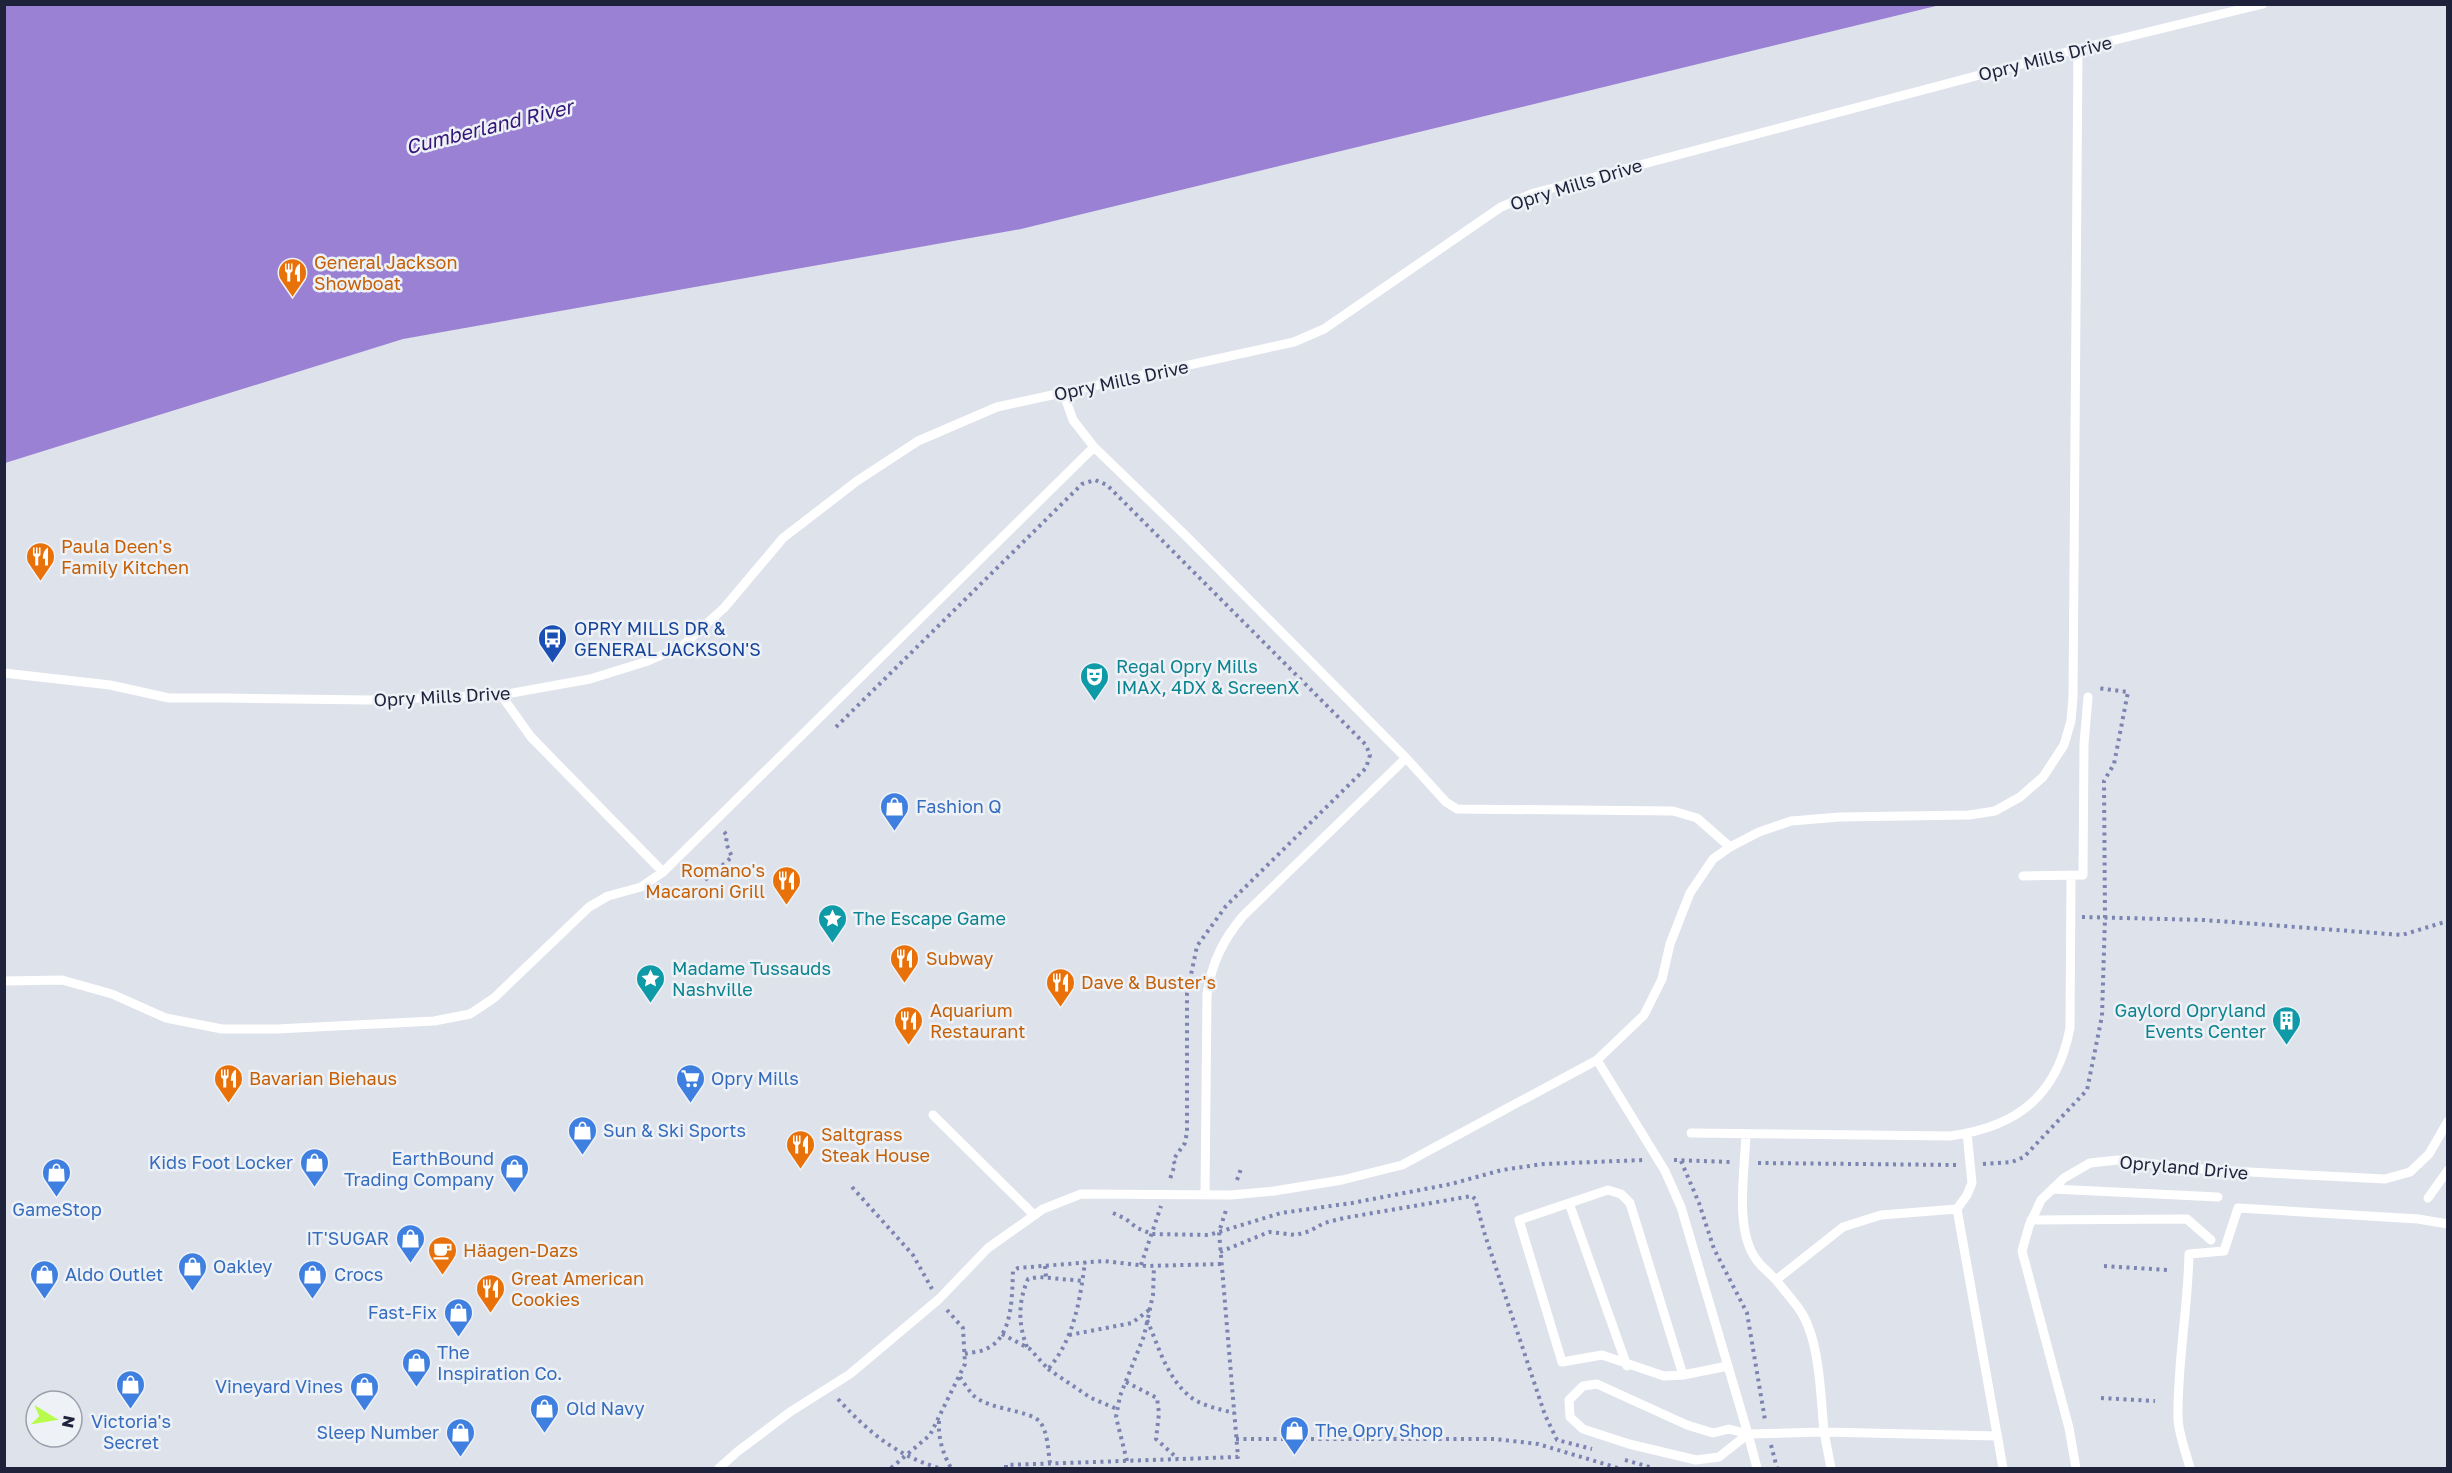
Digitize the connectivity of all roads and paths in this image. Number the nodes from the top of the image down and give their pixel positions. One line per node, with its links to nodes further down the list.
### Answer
1 (2263, 4): 2 (lane, Opry Mills Drive)
2 (2078, 49): 3 (lane, Opry Mills Drive); 6 (lane)
3 (1063, 392): 4 (lane); 7 (lane, Opry Mills Drive)
4 (1094, 447): 10 (lane); 13 (lane)
5 (4, 673): 7 (lane, Opry Mills Drive)
6 (2073, 686): 11 (lane); 18 (path)
7 (501, 695): 13 (lane)
8 (2088, 698): 14 (lane)
9 (836, 727): 34 (path)
10 (1406, 758): 11 (lane); 35 (lane)
11 (1730, 847): 21 (lane)
12 (732, 857): 16 (path)
13 (663, 872): 20 (lane)
14 (2071, 875): 15 (lane); 17 (lane)
15 (2023, 876)
16 (705, 879)
17 (2071, 917): 18 (path); 25 (lane)
18 (2105, 917): 19 (path); 30 (path)
19 (2448, 921)
20 (4, 981)
21 (1597, 1060): 27 (lane); 36 (lane)
22 (933, 1115): 42 (lane)
23 (2448, 1121): 33 (lane, Opryland Drive)
24 (1691, 1133): 26 (lane)
25 (1967, 1133): 26 (lane); 30 (lane)
26 (1746, 1134): 29 (lane)
27 (1658, 1160): 28 (path); 45 (path); 66 (lane)
28 (1681, 1161): 29 (path); 79 (path)
29 (1745, 1163): 30 (path); 57 (lane)
30 (1969, 1165): 40 (lane)
31 (1242, 1166): 36 (path)
32 (2448, 1170): 38 (lane)
33 (2053, 1189): 37 (lane); 43 (lane, Opryland Drive)
34 (1165, 1194): 35 (lane); 42 (lane); 46 (path)
35 (1206, 1195): 36 (lane)
36 (1231, 1195): 45 (path)
37 (2218, 1197)
38 (2427, 1198)
39 (1569, 1203): 65 (lane); 65 (lane); 68 (lane)
40 (1956, 1209): 57 (lane); 80 (lane)
41 (1113, 1213): 46 (path)
42 (1034, 1215): 71 (lane)
43 (2031, 1220): 47 (lane); 97 (lane, Opryland Drive)
44 (2448, 1224): 98 (lane)
45 (1219, 1232): 46 (path); 48 (path)
46 (1152, 1234): 51 (path)
47 (2211, 1240)
48 (1220, 1252): 50 (path); 82 (path)
49 (1085, 1262): 51 (path); 52 (path); 58 (path)
50 (1222, 1264): 53 (path); 75 (path)
51 (1141, 1265): 53 (path)
52 (1045, 1266): 56 (path); 61 (path)
53 (1154, 1266): 59 (path)
54 (2104, 1266): 55 (path)
55 (2167, 1270)
56 (1046, 1277): 58 (path); 63 (path)
57 (1776, 1280): 77 (lane)
58 (1083, 1281): 62 (path)
59 (1149, 1310): 60 (path); 62 (path)
60 (1147, 1319): 70 (path); 75 (path)
61 (1002, 1334): 63 (path); 64 (path)
62 (1069, 1335): 67 (path)
63 (1027, 1347): 67 (path)
64 (964, 1354)
65 (1627, 1366): 68 (lane)
66 (1728, 1366): 68 (lane); 78 (lane)
67 (1048, 1369): 74 (path)
68 (1683, 1375)
69 (960, 1377): 86 (path)
70 (1126, 1382): 74 (path); 84 (path)
71 (829, 1387): 87 (lane); 88 (path)
72 (2101, 1398): 73 (path)
73 (2155, 1401)
74 (1117, 1410): 85 (path)
75 (1234, 1413): 81 (path)
76 (940, 1417): 89 (path)
77 (1824, 1432): 79 (lane); 80 (lane); 95 (lane)
78 (1748, 1434): 78 (lane); 79 (lane); 93 (lane)
79 (1769, 1434): 94 (path)
80 (1997, 1436): 96 (lane)
81 (1236, 1438): 84 (path); 91 (path)
82 (1594, 1450)
83 (1621, 1458): 92 (path)
84 (1179, 1459): 85 (path)
85 (1127, 1461): 86 (path)
86 (1050, 1464): 90 (path)
87 (719, 1468)
88 (939, 1468)
89 (951, 1468)
90 (1006, 1468)
91 (1618, 1468)
92 (1653, 1468)
93 (1757, 1468)
94 (1777, 1468)
95 (1831, 1468)
96 (2003, 1468)
97 (2076, 1468)
98 (2190, 1468)

